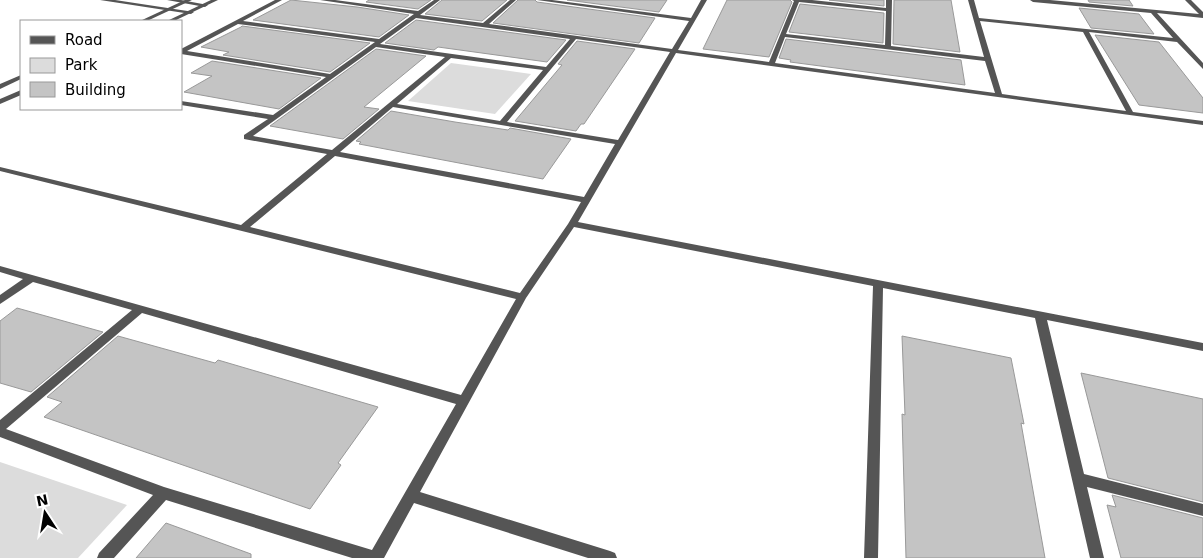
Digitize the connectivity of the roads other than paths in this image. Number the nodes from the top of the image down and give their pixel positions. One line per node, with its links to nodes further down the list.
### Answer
1 (102, 0): 18 (street)
2 (139, 0): 18 (street)
3 (170, 0): 17 (street)
4 (215, 0): 19 (street)
5 (279, 0): 31 (street)
6 (323, 0): 25 (street)
7 (437, 0): 25 (street)
8 (513, 0): 32 (street)
9 (540, 0): 20 (street)
10 (606, 0): 20 (street)
11 (704, 0): 30 (street)
12 (796, 0): 22 (street); 34 (street)
13 (889, 0): 22 (street)
14 (971, 0): 27 (street)
15 (1033, 0): 23 (street)
16 (1188, 0): 26 (street)
17 (187, 1): 19 (street); 21 (street)
18 (130, 4): 21 (street)
19 (205, 5): 24 (street)
20 (600, 8): 30 (street)
21 (170, 9): 24 (street); 28 (street)
22 (889, 10): 38 (street)
23 (1152, 11): 26 (street); 36 (street)
24 (191, 12): 29 (street)
25 (417, 15): 32 (street); 37 (street)
26 (1203, 16)
27 (977, 19): 33 (street); 43 (street)
28 (145, 20)
29 (172, 20)
30 (692, 20): 39 (street)
31 (237, 22): 37 (street); 40 (street)
32 (484, 25): 35 (street)
33 (1085, 30): 36 (street); 55 (street)
34 (783, 35): 38 (street); 44 (street)
35 (575, 37): 39 (street); 46 (street)
36 (1178, 40): 45 (street)
37 (377, 43): 42 (street); 47 (street)
38 (888, 47): 43 (street)
39 (674, 50): 44 (street); 59 (street)
40 (182, 51)
41 (182, 52): 47 (street)
42 (450, 56): 46 (street); 54 (street)
43 (988, 59): 51 (street)
44 (771, 64): 51 (street)
45 (1203, 67)
46 (548, 69): 57 (street)
47 (331, 76): 56 (street)
48 (20, 77): 49 (street)
49 (0, 87)
50 (20, 92): 52 (street)
51 (998, 96): 55 (street)
52 (0, 102)
53 (182, 103): 56 (street)
54 (391, 104): 57 (street); 60 (street)
55 (1131, 114): 58 (street)
56 (272, 118): 60 (street)
57 (502, 123): 59 (street)
58 (1203, 123)
59 (620, 143): 62 (street)
60 (334, 153): 62 (street); 64 (street)
61 (0, 170): 64 (street)
62 (586, 200): 63 (street)
63 (572, 224): 67 (street); 68 (street)
64 (242, 229): 68 (street)
65 (0, 269): 66 (street)
66 (31, 278): 69 (street); 70 (street)
67 (878, 284): 71 (street); 83 (street)
68 (522, 297): 73 (street)
69 (0, 300)
70 (140, 309): 73 (street); 74 (street)
71 (1040, 315): 72 (street); 76 (street)
72 (1203, 347)
73 (463, 401): 78 (street)
74 (0, 426)
75 (0, 432): 77 (street)
76 (1079, 479): 79 (street); 84 (street)
77 (164, 493): 80 (street); 81 (street)
78 (410, 496): 81 (street); 82 (street)
79 (1203, 510)
80 (104, 558)
81 (375, 558)
82 (610, 558)
83 (871, 558)
84 (1097, 558)

